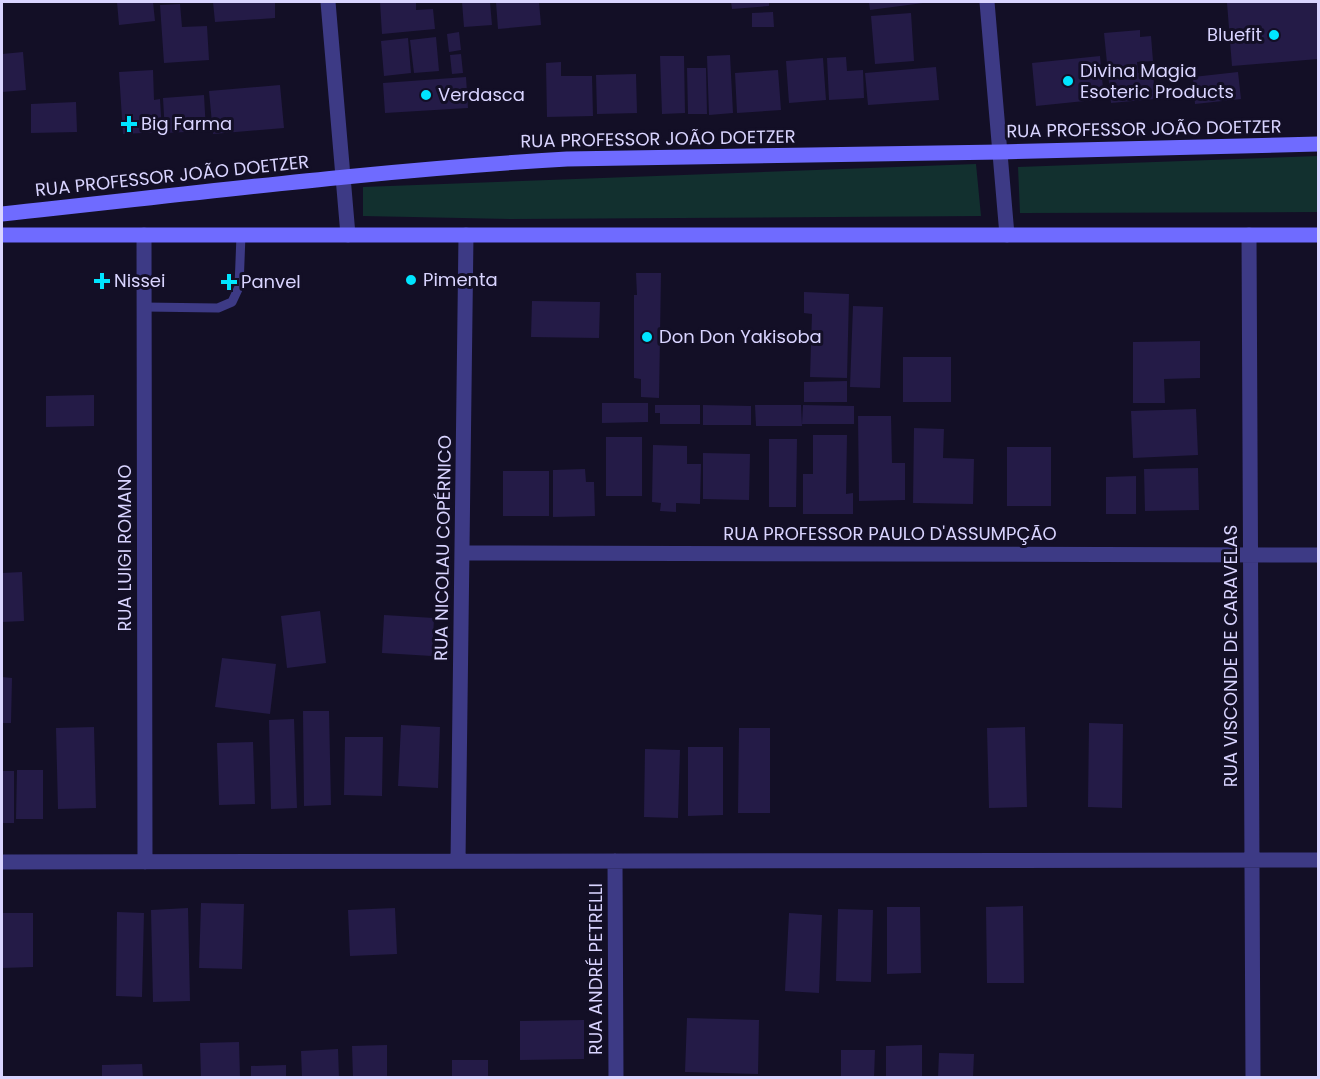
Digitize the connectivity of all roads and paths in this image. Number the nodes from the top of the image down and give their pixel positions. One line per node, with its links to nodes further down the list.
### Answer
1 (328, 2): 5 (street)
2 (987, 2): 4 (street)
3 (1318, 144): 4 (main road, RUA PROFESSOR JOÃO DOETZER)
4 (1000, 152): 5 (main road, RUA PROFESSOR JOÃO DOETZER); 12 (street)
5 (343, 177): 6 (main road, RUA PROFESSOR JOÃO DOETZER); 10 (street)
6 (2, 214)
7 (2, 235): 8 (main road)
8 (144, 235): 9 (main road); 15 (street, RUA LUIGI ROMANO)
9 (241, 235): 10 (main road); 15 (lane)
10 (348, 235): 11 (main road)
11 (466, 235): 12 (main road); 16 (street, RUA NICOLAU COPÉRNICO)
12 (1007, 235): 13 (main road)
13 (1249, 235): 14 (main road); 17 (street, RUA VISCONDE DE CARAVELAS)
14 (1318, 235)
15 (144, 307): 24 (street, RUA LUIGI ROMANO)
16 (462, 553): 17 (street, RUA PROFESSOR PAULO D'ASSUMPÇÃO); 21 (street, RUA NICOLAU COPÉRNICO)
17 (1250, 555): 18 (street, RUA PROFESSOR PAULO D'ASSUMPÇÃO); 19 (street, RUA VISCONDE DE CARAVELAS)
18 (1318, 555)
19 (1252, 860): 20 (street); 22 (street); 26 (street, RUA VISCONDE DE CARAVELAS)
20 (1318, 860)
21 (458, 861): 22 (street); 24 (street)
22 (615, 861): 25 (street, RUA ANDRÉ PETRELLI)
23 (2, 862): 24 (street)
24 (145, 862)
25 (616, 1077)
26 (1253, 1077)

